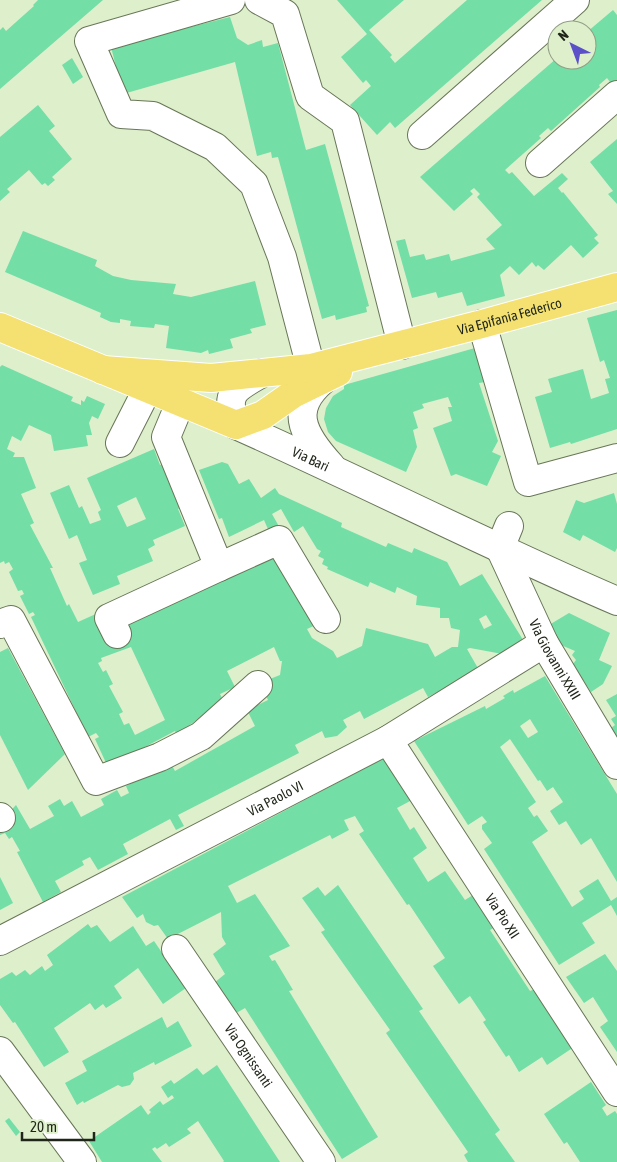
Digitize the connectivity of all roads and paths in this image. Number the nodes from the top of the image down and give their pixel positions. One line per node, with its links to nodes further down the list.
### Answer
1 (231, 0): 13 (street)
2 (259, 0): 10 (street)
3 (576, 0): 5 (street)
4 (617, 95): 6 (street)
5 (422, 135)
6 (540, 162)
7 (617, 287): 8 (main road, Via Epifania Federico)
8 (482, 324): 10 (main road, Via Epifania Federico); 18 (street)
9 (0, 328): 11 (main road, Via Bari)
10 (402, 345): 13 (main road, Via Epifania Federico)
11 (104, 370): 12 (main road, Via Epifania Federico); 14 (main road, Via Bari)
12 (262, 372): 13 (main road, Via Epifania Federico); 16 (street)
13 (319, 372): 16 (main road); 19 (street)
14 (148, 388): 15 (main road, Via Bari); 17 (street)
15 (181, 401): 16 (main road, Via Bari); 21 (street)
16 (236, 425): 19 (street, Via Bari)
17 (120, 442)
18 (617, 458)
19 (333, 468): 20 (street, Via Bari)
20 (505, 537): 22 (street, Via Bari); 26 (street, Via Giovanni XXIII)
21 (219, 567): 23 (street); 25 (street)
22 (617, 601)
23 (326, 619)
24 (0, 624): 27 (street)
25 (117, 634)
26 (544, 642): 28 (street, Via Paolo VI); 29 (street, Via Giovanni XXIII)
27 (258, 685)
28 (388, 740): 30 (street, Via Paolo VI); 33 (street, Via Pio XII)
29 (617, 765)
30 (0, 941)
31 (176, 949): 35 (street, Via Ognissanti)
32 (0, 1052): 34 (street)
33 (617, 1092)
34 (82, 1162)
35 (321, 1162)

